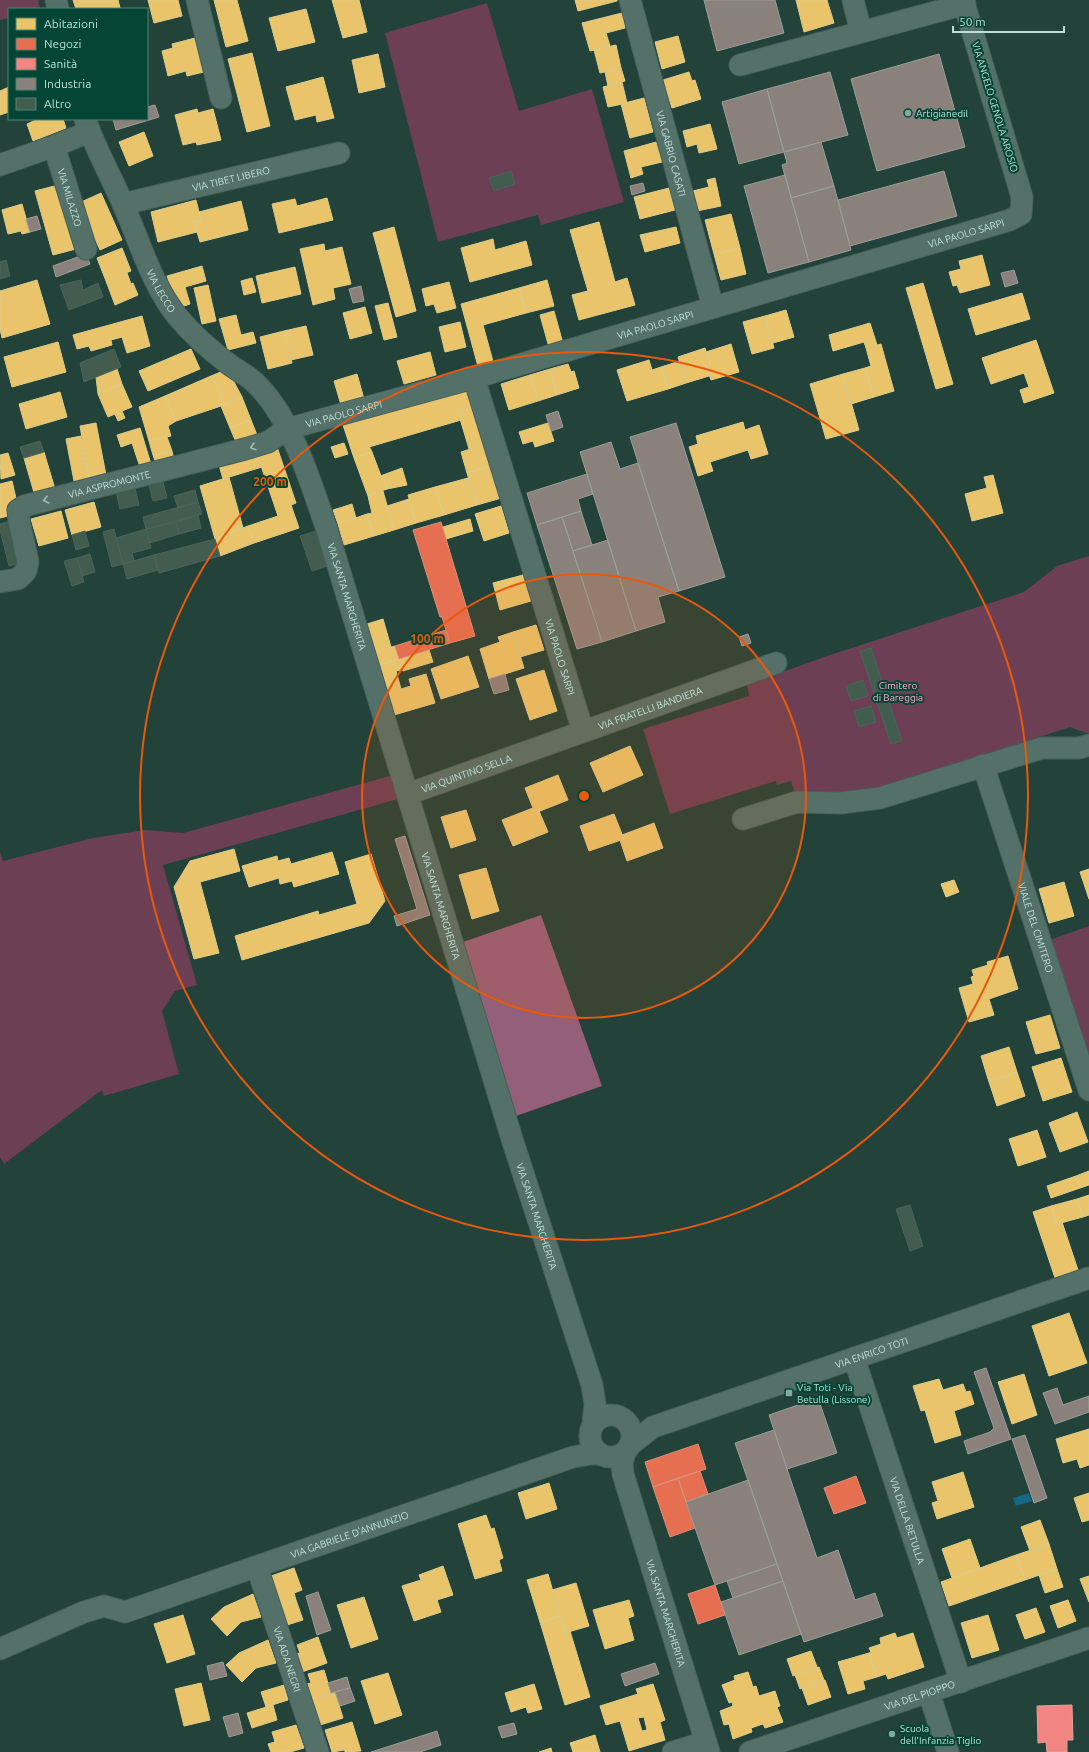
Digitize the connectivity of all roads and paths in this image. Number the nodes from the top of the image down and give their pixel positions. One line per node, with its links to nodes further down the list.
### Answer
1 (197, 0): 7 (street)
2 (630, 0): 15 (street, VIA GABRIO CASATI)
3 (853, 0): 5 (street)
4 (964, 2): 5 (street); 13 (street, VIA ANGELO GENOLA AROSIO)
5 (861, 32): 6 (street)
6 (740, 65)
7 (221, 98)
8 (87, 125): 9 (street); 12 (street, VIA LECCO)
9 (54, 146): 11 (street); 14 (street, VIA MILAZZO)
10 (338, 153): 12 (street, VIA TIBET LIBERO)
11 (0, 165)
12 (123, 204): 17 (street, VIA LECCO)
13 (1021, 214): 15 (street, VIA PAOLO SARPI)
14 (86, 249)
15 (713, 307): 16 (street, VIA PAOLO SARPI)
16 (474, 378): 17 (street, VIA PAOLO SARPI); 20 (street, VIA PAOLO SARPI)
17 (287, 429): 18 (street, VIA ASPROMONTE, one-way to 18); 24 (street, VIA SANTA MARGHERITA)
18 (0, 582)
19 (776, 663): 20 (street, VIA FRATELLI BANDIERA)
20 (583, 731): 22 (street, VIA FRATELLI BANDIERA)
21 (1089, 745): 23 (street)
22 (524, 752): 24 (street, VIA QUINTINO SELLA)
23 (983, 765): 25 (street); 26 (street, VIALE DEL CIMITERO)
24 (408, 794): 29 (street, VIA SANTA MARGHERITA)
25 (743, 819)
26 (1089, 1090)
27 (1089, 1278): 28 (street, VIA ENRICO TOTI)
28 (854, 1358): 30 (street, VIA ENRICO TOTI); 35 (street, VIA DELLA BETULLA)
29 (610, 1420): 30 (street, VIA ENRICO TOTI); 31 (street); 31 (street)
30 (653, 1427): 31 (street, VIA ENRICO TOTI)
31 (611, 1451): 32 (street, VIA GABRIELE D'ANNUNZIO); 37 (street, VIA SANTA MARGHERITA)
32 (257, 1567): 34 (street, VIA GABRIELE D'ANNUNZIO); 38 (street, VIA ADA NEGRI)
33 (1089, 1638): 35 (street, VIA DEL PIOPPO)
34 (0, 1649)
35 (961, 1682): 36 (street, VIA DEL PIOPPO)
36 (928, 1693): 40 (street, VIA DEL PIOPPO); 41 (street)
37 (707, 1747): 39 (street)
38 (318, 1752)
39 (673, 1752)
40 (750, 1752)
41 (948, 1752)

